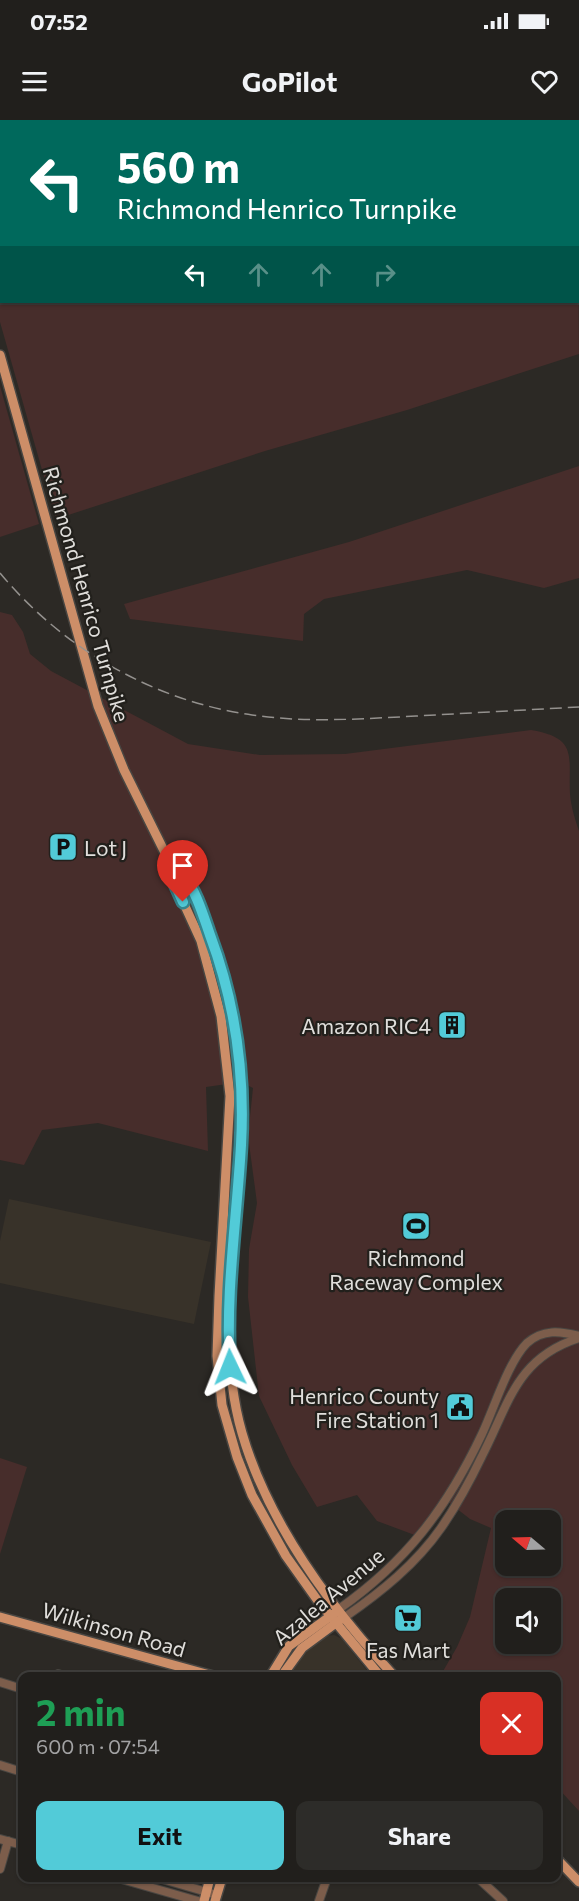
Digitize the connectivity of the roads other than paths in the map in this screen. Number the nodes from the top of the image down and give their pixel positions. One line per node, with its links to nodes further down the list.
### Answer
1 (0, 355): 2 (main road, Richmond Henrico Turnpike)
2 (173, 869): 4 (main road, Richmond Henrico Turnpike); 6 (main road, Richmond Henrico Turnpike)
3 (579, 1337): 4 (street, Azalea Avenue); 4 (street, Azalea Avenue)
4 (342, 1613): 6 (main road, Azalea Avenue); 11 (main road, Richmond Henrico Turnpike)
5 (0, 1617): 7 (main road, Wilkinson Road)
6 (333, 1620): 8 (main road, Azalea Avenue); 9 (main road, Azalea Avenue); 10 (main road, Richmond Henrico Turnpike)
7 (199, 1672)
8 (273, 1672)
9 (285, 1672)
10 (377, 1672)
11 (391, 1672)
12 (0, 1682): 13 (street)
13 (18, 1688)
14 (0, 1765): 15 (street)
15 (18, 1771)
16 (4, 1840): 18 (street)
17 (561, 1863): 24 (main road)
18 (0, 1869)
19 (144, 1882): 27 (street)
20 (169, 1882): 25 (street)
21 (221, 1882): 26 (main road)
22 (326, 1882): 28 (street)
23 (482, 1882): 29 (street)
24 (579, 1882)
25 (205, 1896): 26 (street)
26 (216, 1898)
27 (198, 1901)
28 (319, 1901)
29 (503, 1901)

